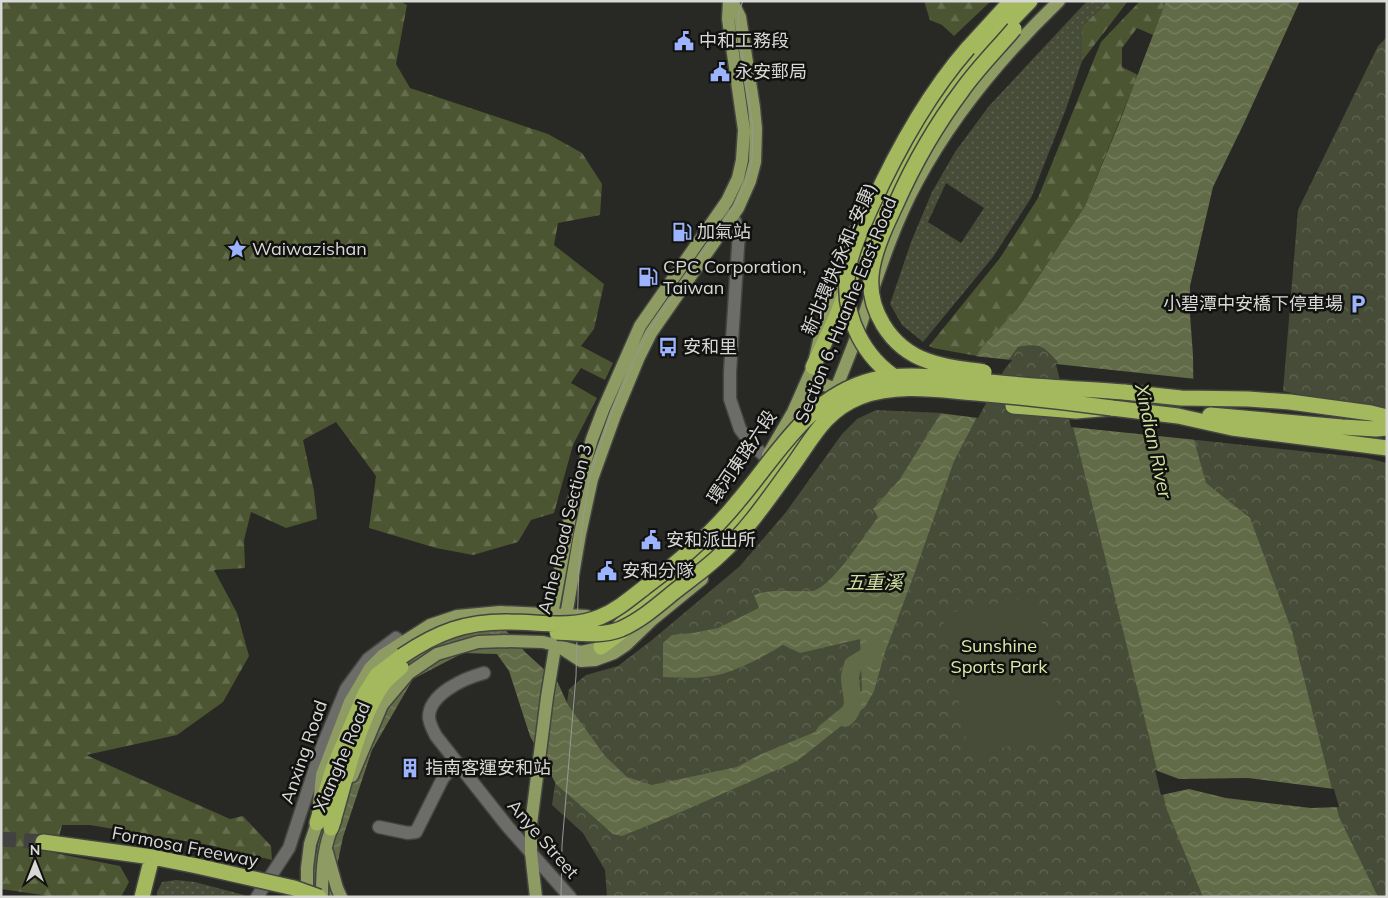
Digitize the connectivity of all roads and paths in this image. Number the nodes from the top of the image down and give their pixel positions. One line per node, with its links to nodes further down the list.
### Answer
1 (730, 1): 7 (main road, Anhe Road Section 3)
2 (1004, 1): 8 (main road, Section 6, Huanhe East Road)
3 (1011, 1): 11 (highway, bridge)
4 (1030, 1): 8 (highway, 新北環快(永和-安康))
5 (1041, 1): 10 (highway, bridge)
6 (1059, 1): 9 (main road, Section 6, Huanhe East Road)
7 (726, 214): 17 (street); 18 (main road, Anhe Road Section 3); 19 (main road, Anhe Road Section 3)
8 (810, 372): 9 (main road); 17 (main road, 環河東路六段)
9 (836, 389): 23 (main road, Section 6, Huanhe East Road)
10 (1124, 392): 13 (highway); 14 (highway, bridge)
11 (1112, 408): 12 (highway); 14 (highway, bridge)
12 (1178, 416): 15 (highway); 16 (highway)
13 (1387, 418)
14 (810, 426): 20 (highway, bridge); 28 (highway, bridge); 28 (highway, bridge)
15 (1387, 428)
16 (1387, 448)
17 (766, 457): 22 (main road, 環河東路六段)
18 (561, 565): 19 (main road); 24 (main road, Anhe Road Section 3)
19 (574, 567): 22 (main road, Anhe Road Section 3)
20 (656, 598): 24 (highway); 27 (highway)
21 (526, 614): 24 (main road); 25 (main road); 28 (main road)
22 (566, 616): 24 (main road, Anhe Road Section 3)
23 (653, 619): 26 (main road, Section 6, Huanhe East Road); 27 (main road, Section 6, Huanhe East Road)
24 (555, 622): 26 (main road, Anhe Road Section 3)
25 (525, 641): 26 (main road, Xianghe Road); 33 (main road, Xianghe Road)
26 (555, 644): 27 (main road); 36 (main road, Anhe Road Section 3)
27 (601, 647)
28 (403, 654): 31 (highway); 33 (highway); 39 (street, Anxing Road)
29 (484, 674): 30 (street, Anye Street)
30 (457, 763): 32 (street); 36 (street, Anye Street)
31 (317, 823): 40 (main road, Xianghe Road)
32 (379, 827)
33 (332, 828): 35 (main road, Xianghe Road)
34 (43, 842): 37 (highway, Formosa Freeway)
35 (325, 847): 41 (main road, Xianghe Road); 42 (main road)
36 (531, 853): 43 (main road, Anhe Road Section 3); 44 (street, Anye Street)
37 (152, 857): 38 (highway); 41 (highway, Formosa Freeway, bridge)
38 (142, 897)
39 (257, 897)
40 (307, 897)
41 (320, 897)
42 (341, 897)
43 (536, 897)
44 (570, 897)

